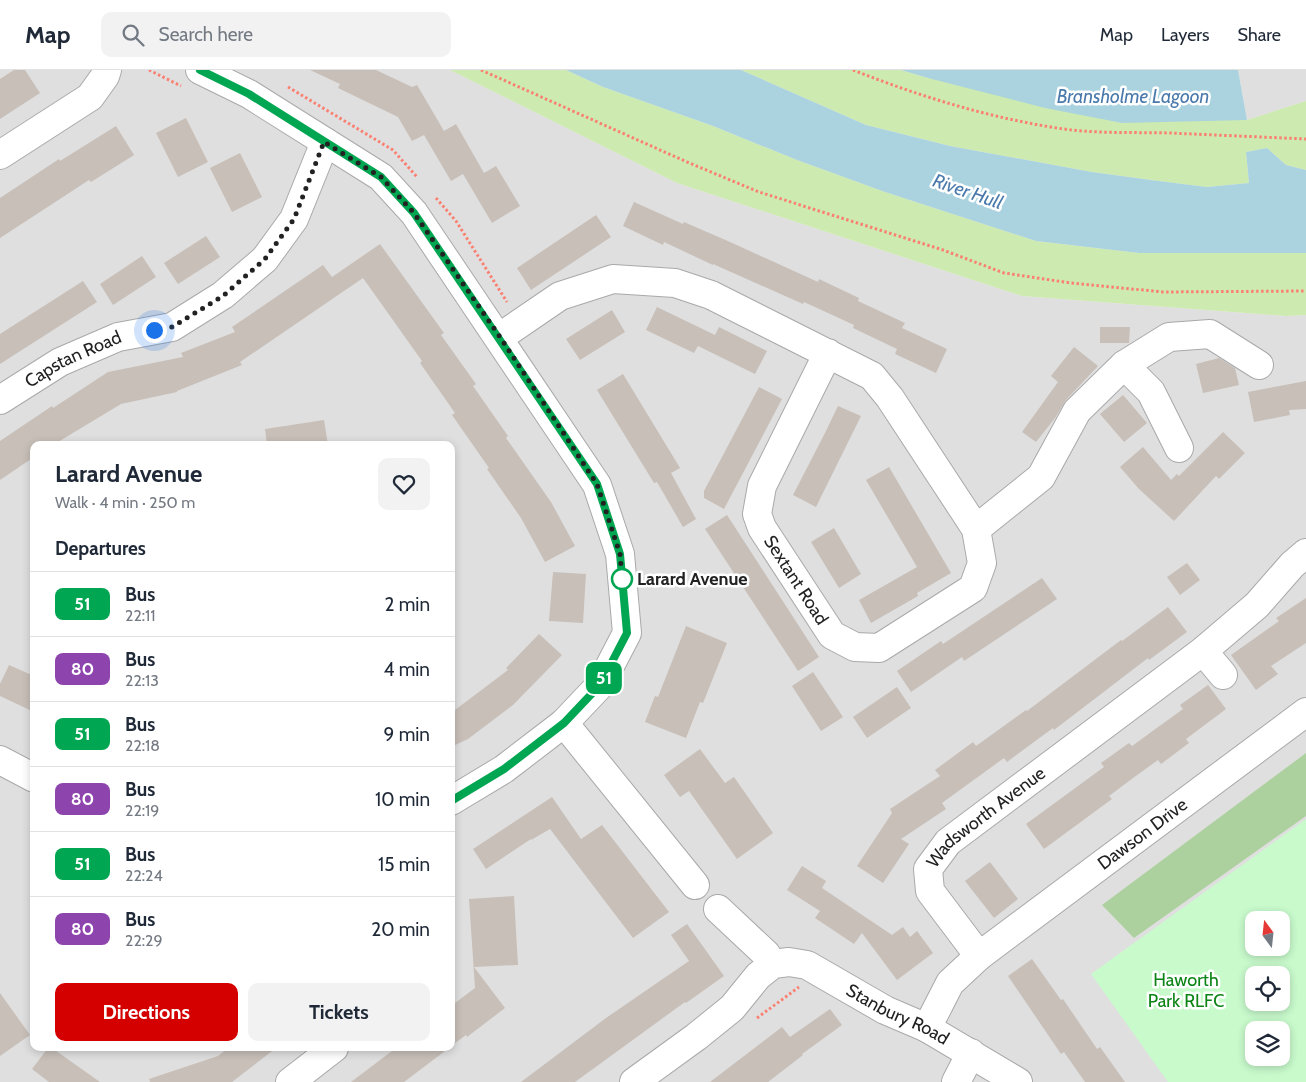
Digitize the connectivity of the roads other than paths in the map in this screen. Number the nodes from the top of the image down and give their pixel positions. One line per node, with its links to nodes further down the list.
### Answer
1 (107, 70): 4 (street)
2 (200, 70): 3 (street)
3 (324, 142): 5 (street); 9 (street, Capstan Road)
4 (0, 155)
5 (500, 337): 6 (street, Sextant Road); 16 (street)
6 (828, 353): 11 (street, Sextant Road); 11 (street, Sextant Road)
7 (1259, 365): 8 (street)
8 (1124, 366): 10 (street); 11 (street)
9 (0, 400)
10 (1179, 448)
11 (976, 529)
12 (1306, 553): 13 (street, Wadsworth Avenue)
13 (1203, 652): 14 (street); 22 (street, Wadsworth Avenue)
14 (1223, 675)
15 (1306, 712): 22 (street, Dawson Drive)
16 (564, 723): 19 (street); 20 (street)
17 (0, 760): 18 (street)
18 (30, 776)
19 (455, 799)
20 (696, 885)
21 (718, 909): 23 (street)
22 (979, 956): 24 (street)
23 (773, 964): 24 (street, Stanbury Road); 28 (street)
24 (927, 1028): 26 (street, Stanbury Road)
25 (330, 1051): 27 (street)
26 (970, 1053): 29 (street); 30 (street, Stanbury Road)
27 (290, 1082)
28 (634, 1082)
29 (956, 1082)
30 (1018, 1082)

